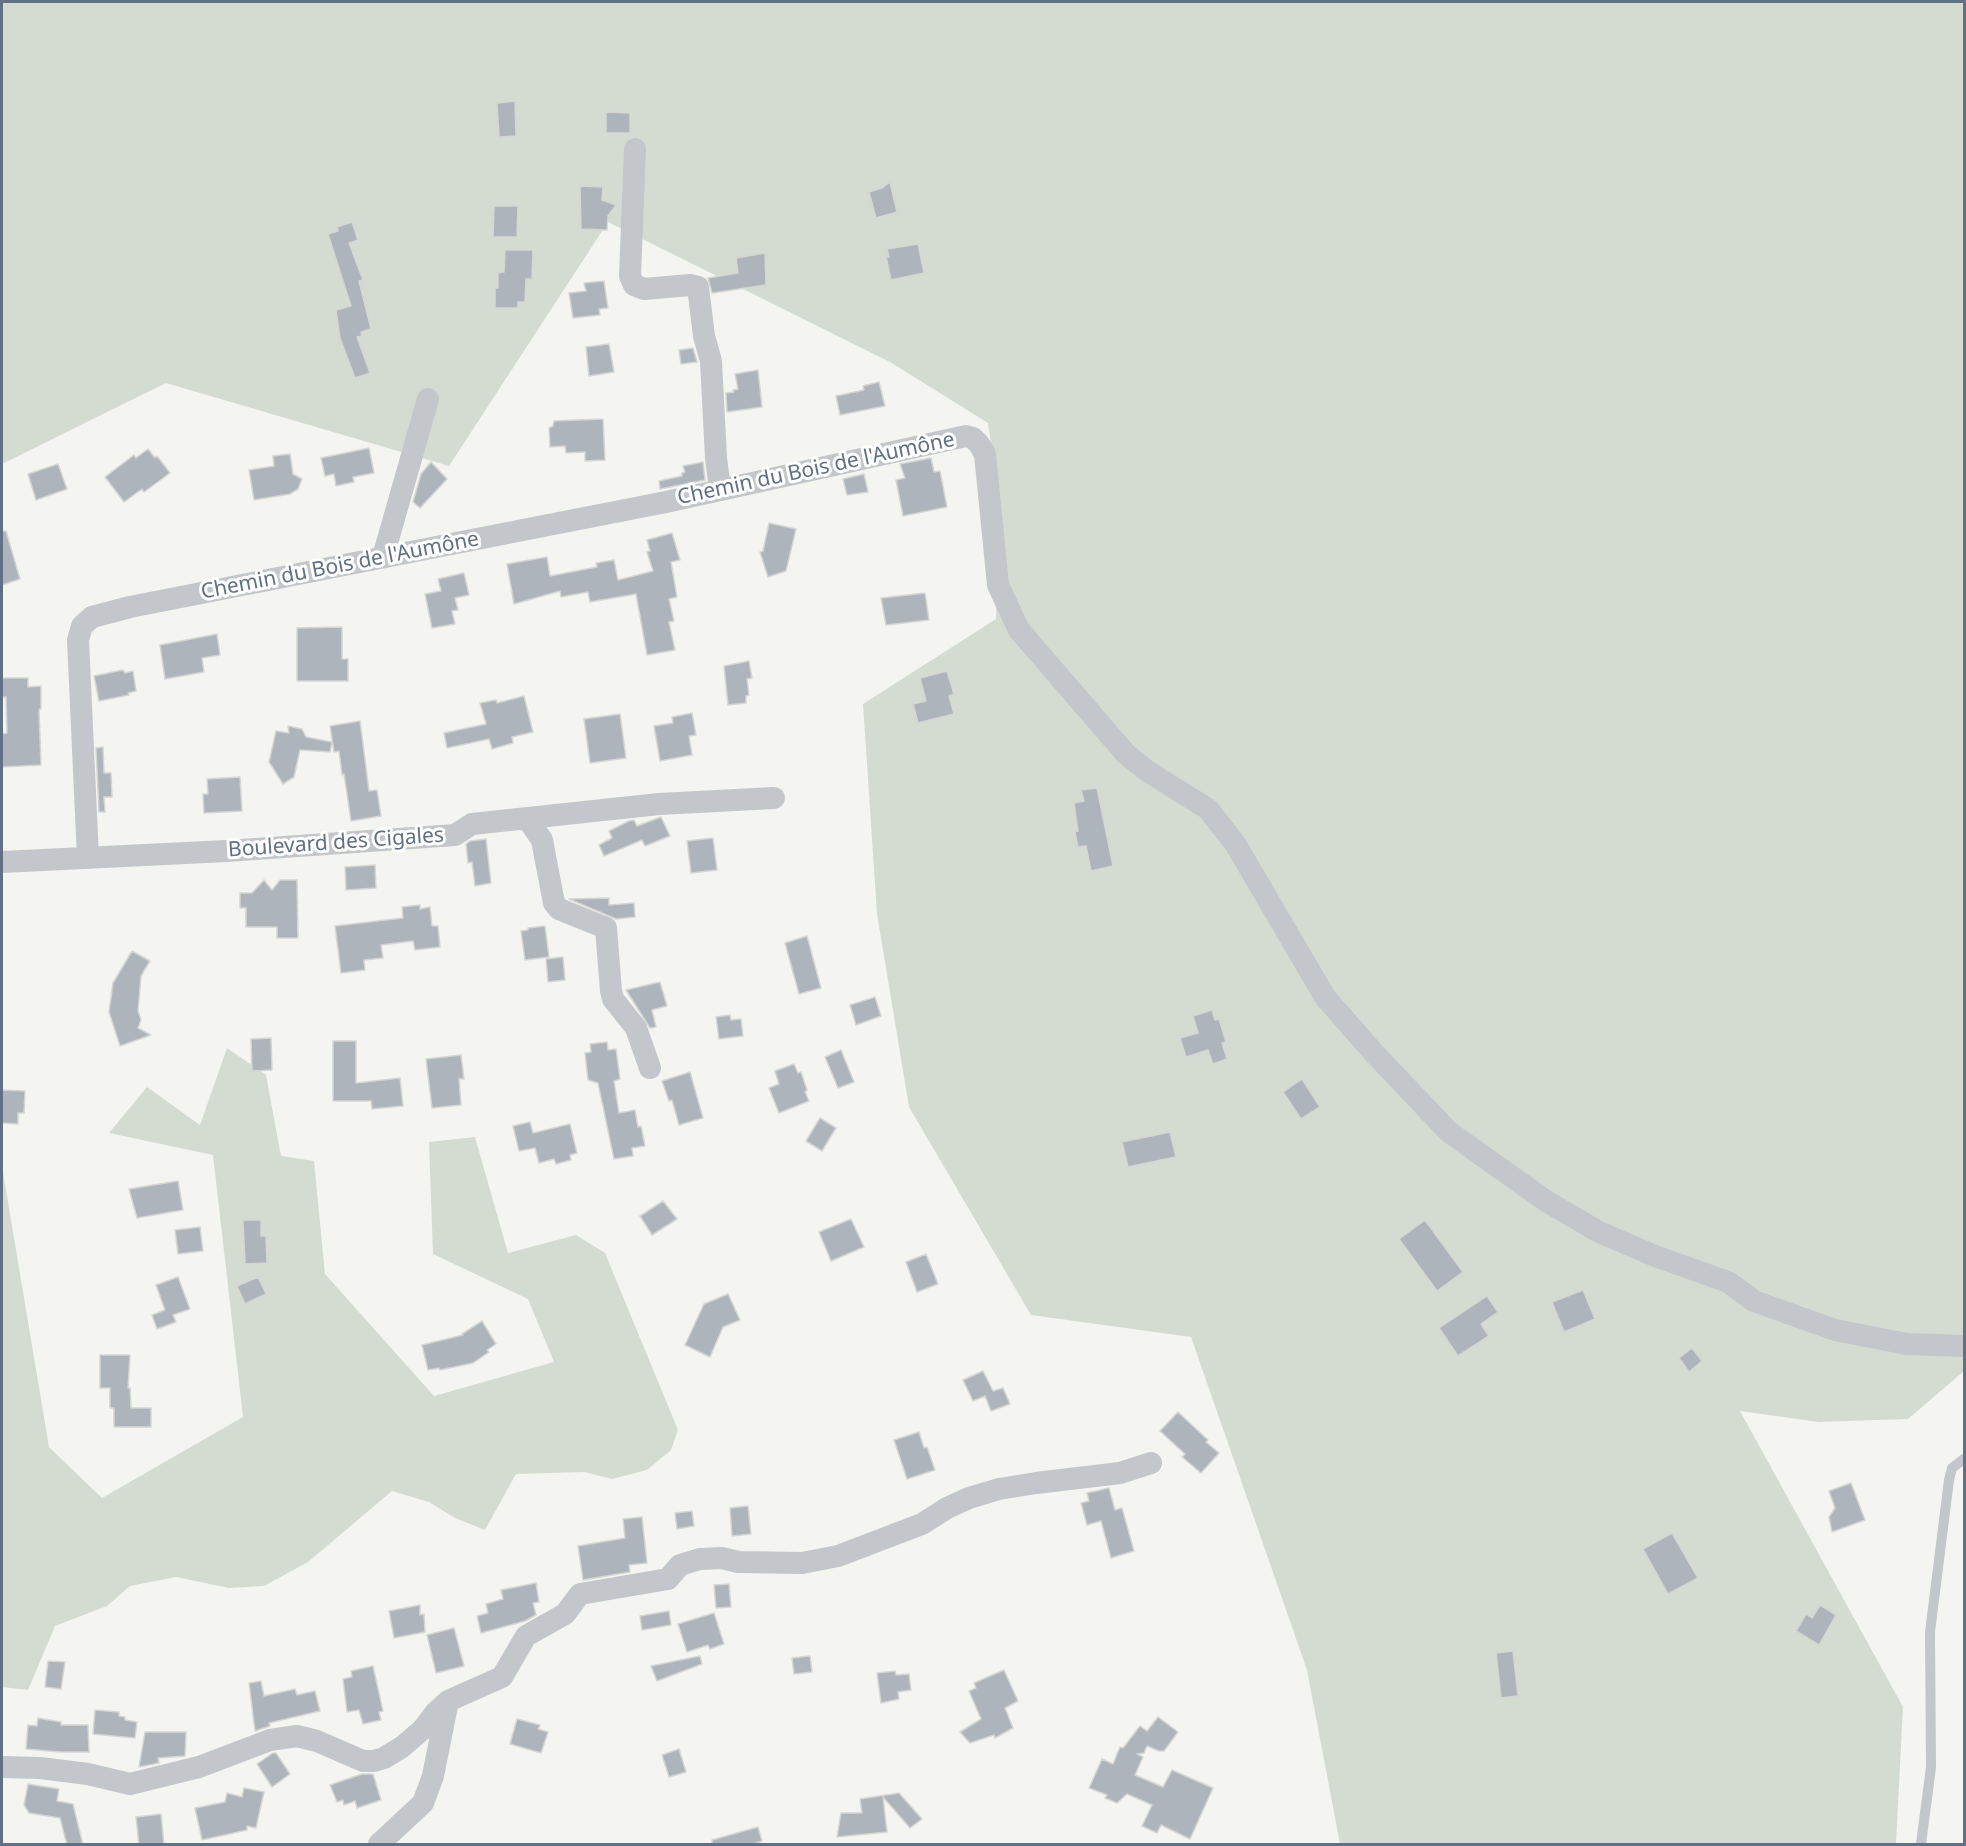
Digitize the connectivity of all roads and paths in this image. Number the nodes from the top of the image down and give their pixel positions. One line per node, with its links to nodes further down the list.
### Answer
1 (635, 149): 3 (street)
2 (428, 399): 4 (street)
3 (720, 489): 4 (street, Chemin du Bois de l'Aumône); 10 (street, Chemin du Bois de l'Aumône)
4 (383, 557): 7 (street, Chemin du Bois de l'Aumône)
5 (774, 798): 6 (street, Boulevard des Cigales)
6 (527, 818): 7 (street, Boulevard des Cigales); 9 (street)
7 (88, 858): 8 (street, Boulevard des Cigales)
8 (2, 862)
9 (650, 1068)
10 (1965, 1346)
11 (1965, 1459): 16 (lane)
12 (1151, 1463): 13 (street)
13 (448, 1701): 14 (street); 15 (street)
14 (2, 1767)
15 (379, 1845)
16 (1921, 1845)

